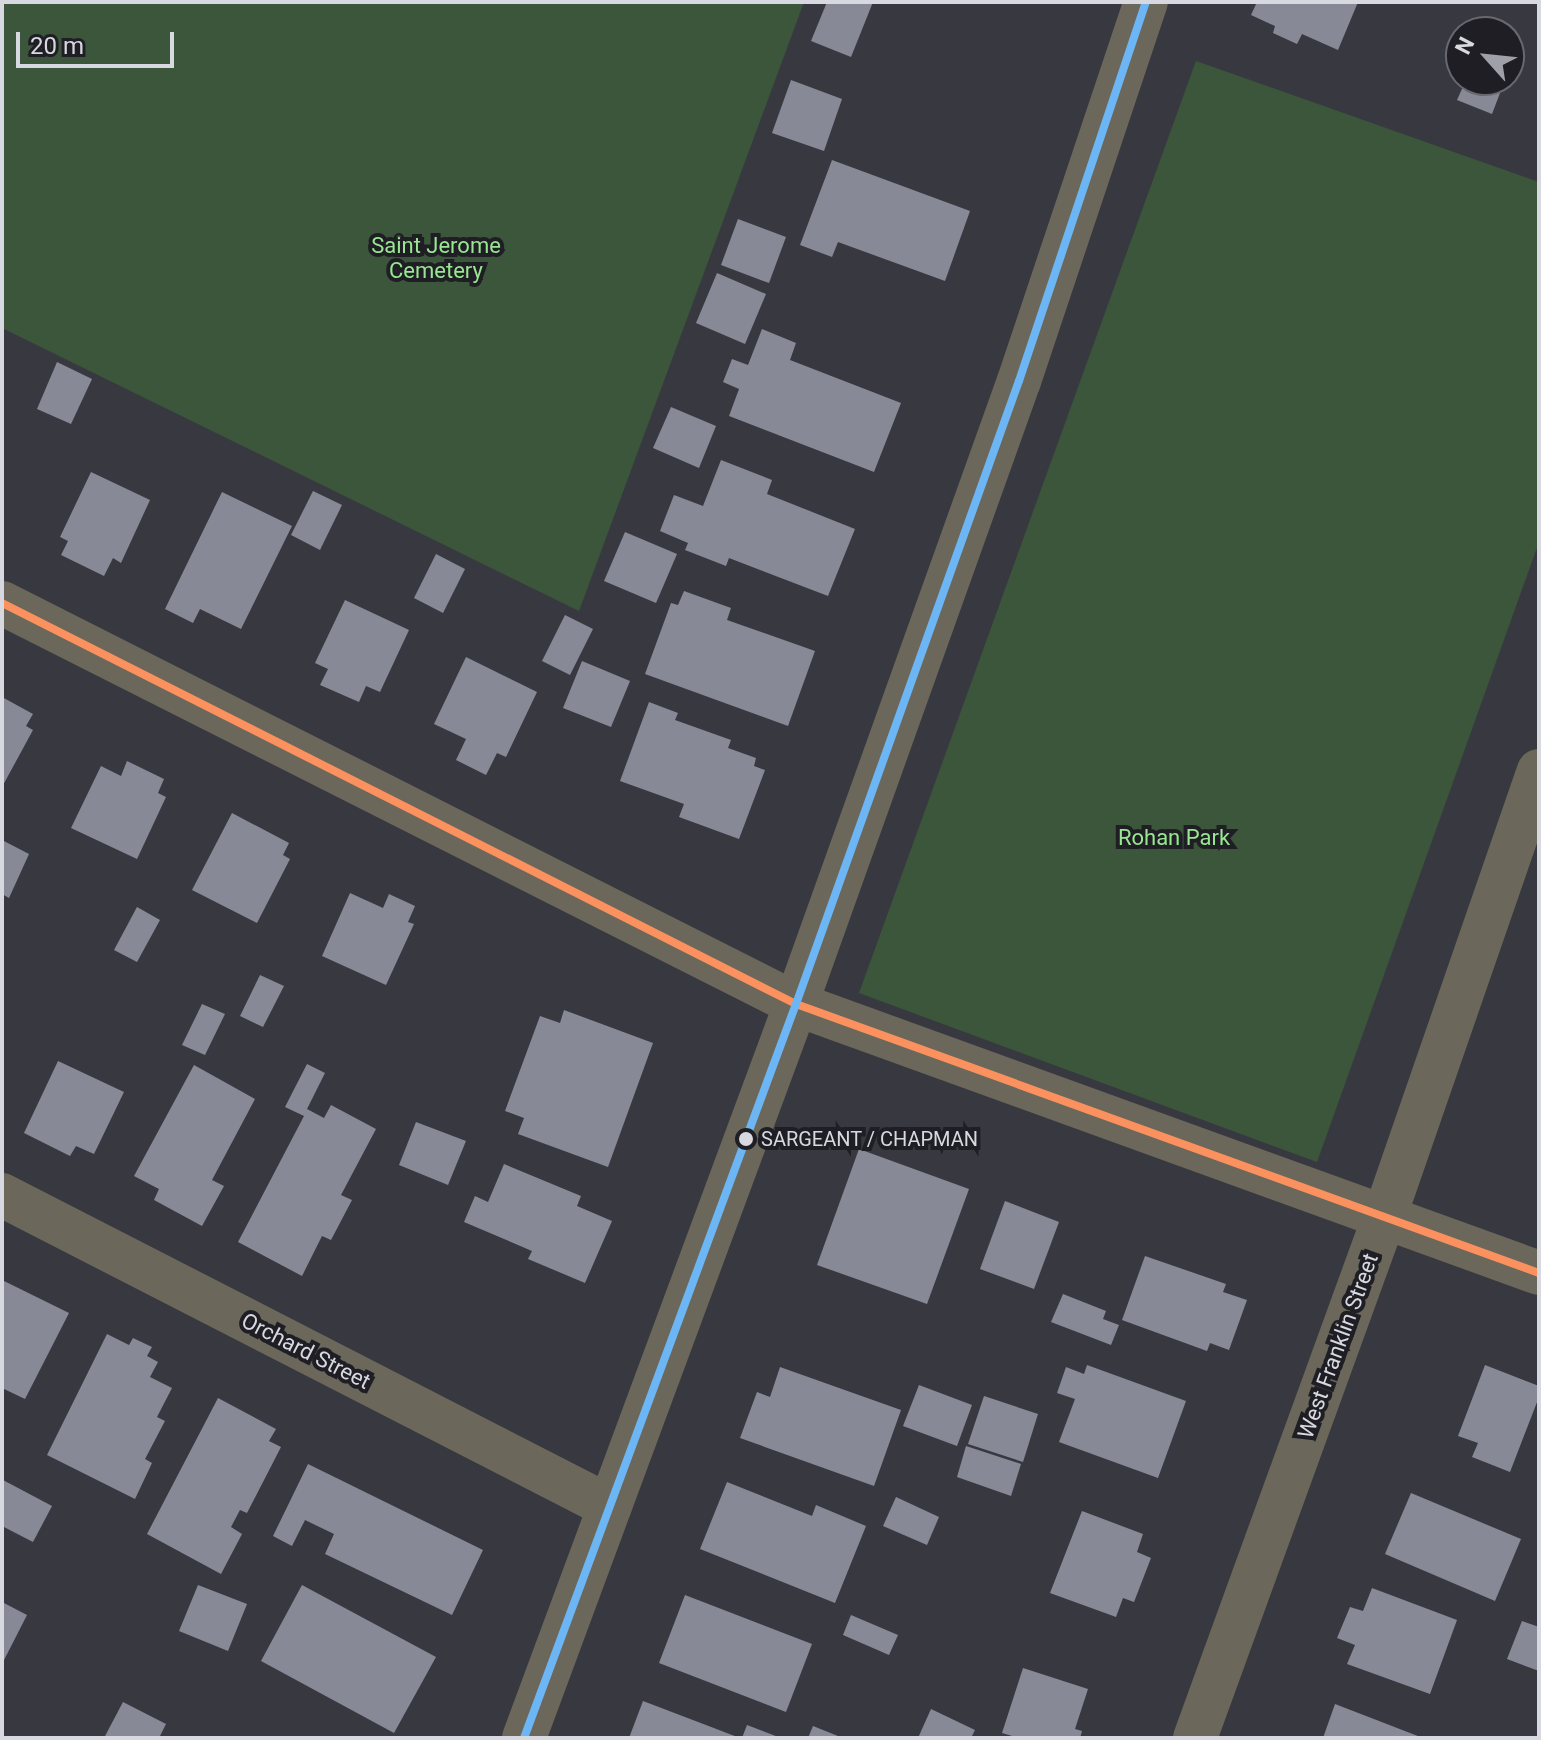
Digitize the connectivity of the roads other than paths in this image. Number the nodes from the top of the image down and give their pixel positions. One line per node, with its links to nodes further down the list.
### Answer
1 (1146, 2): 4 (street)
2 (2, 603): 4 (street)
3 (1539, 771): 6 (street, West Franklin Street)
4 (796, 1004): 6 (street); 8 (street)
5 (2, 1195): 8 (street, Orchard Street)
6 (1384, 1218): 7 (street); 10 (street, West Franklin Street)
7 (1539, 1273)
8 (610, 1507): 9 (street)
9 (524, 1738)
10 (1195, 1738)

